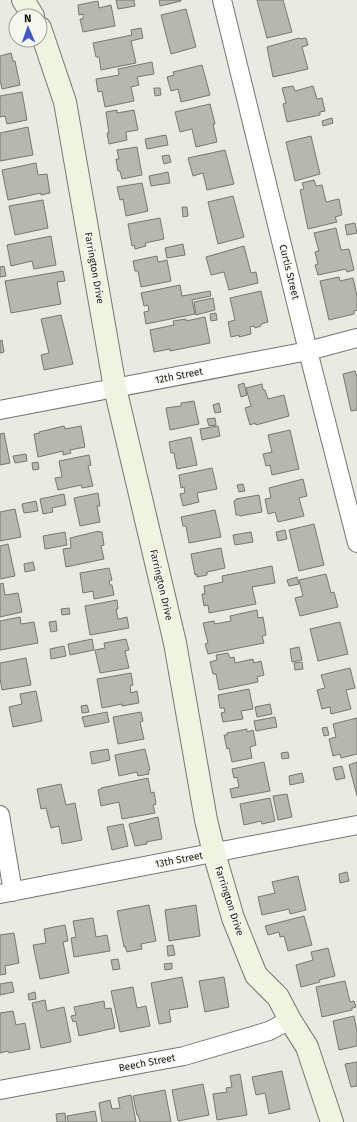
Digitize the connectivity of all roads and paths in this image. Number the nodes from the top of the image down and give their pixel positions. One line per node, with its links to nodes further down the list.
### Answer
1 (222, 0): 4 (street, Curtis Street)
2 (47, 48): 5 (street, Farrington Drive)
3 (357, 338): 4 (street, 12th Street)
4 (308, 351): 5 (street, 12th Street); 7 (street, Curtis Street)
5 (115, 388): 6 (street, 12th Street); 10 (street, Farrington Drive)
6 (0, 410)
7 (357, 543)
8 (0, 815): 11 (street)
9 (357, 825): 10 (street, 13th Street)
10 (214, 853): 11 (street, 13th Street); 12 (street, Farrington Drive)
11 (7, 893)
12 (290, 1020): 13 (street, Beech Street); 14 (street, Farrington Drive)
13 (0, 1090)
14 (332, 1122)

